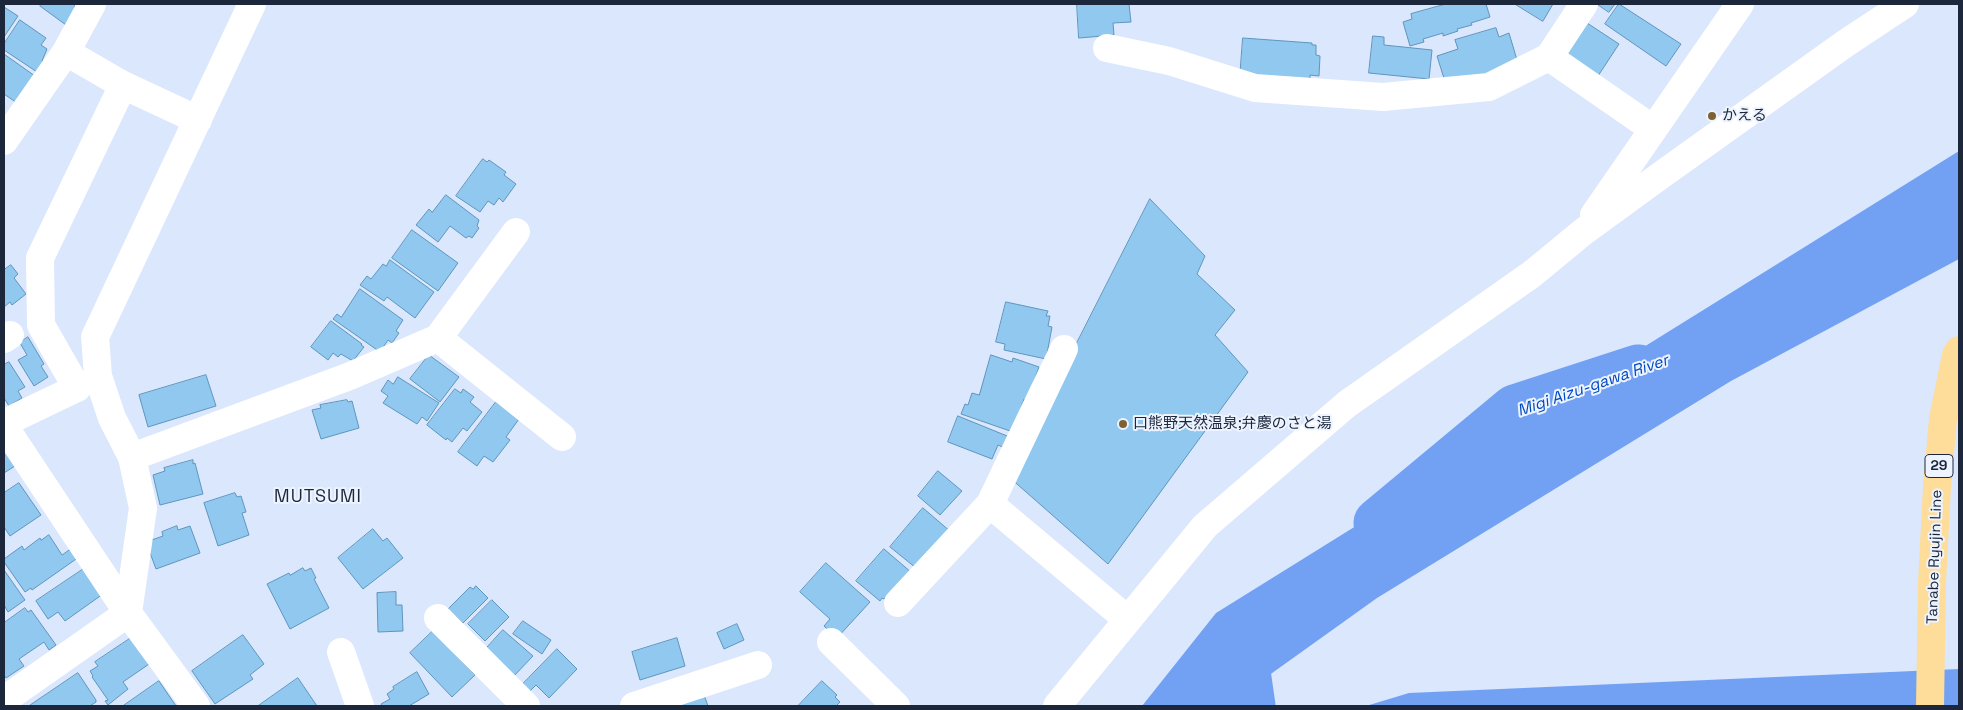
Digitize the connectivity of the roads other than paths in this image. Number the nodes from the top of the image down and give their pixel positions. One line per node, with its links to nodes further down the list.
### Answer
1 (92, 4): 7 (street)
2 (252, 4): 10 (street)
3 (1584, 4): 8 (street)
4 (1740, 4): 12 (street)
5 (1905, 4): 14 (street)
6 (1107, 48): 8 (street)
7 (66, 52): 9 (street); 11 (street)
8 (1550, 57): 12 (street)
9 (123, 85): 10 (street); 18 (street)
10 (198, 120): 20 (street)
11 (7, 128)
12 (1653, 129): 14 (street)
13 (516, 232): 15 (street)
14 (1582, 232): 25 (street)
15 (438, 338): 19 (street); 20 (street)
16 (1064, 349): 21 (street)
17 (1959, 350): 36 (main road, Tanabe Ryujin Line / 29)
18 (4, 424): 23 (street)
19 (562, 438)
20 (132, 457): 23 (street)
21 (990, 504): 22 (street); 25 (street)
22 (898, 603)
23 (128, 613): 29 (street); 30 (street)
24 (438, 618): 32 (street)
25 (1128, 620): 35 (street)
26 (831, 642): 34 (street)
27 (341, 652): 31 (street)
28 (758, 665): 33 (street)
29 (4, 703)
30 (196, 706)
31 (360, 706)
32 (526, 706)
33 (634, 706)
34 (896, 706)
35 (1057, 706)
36 (1930, 706)

